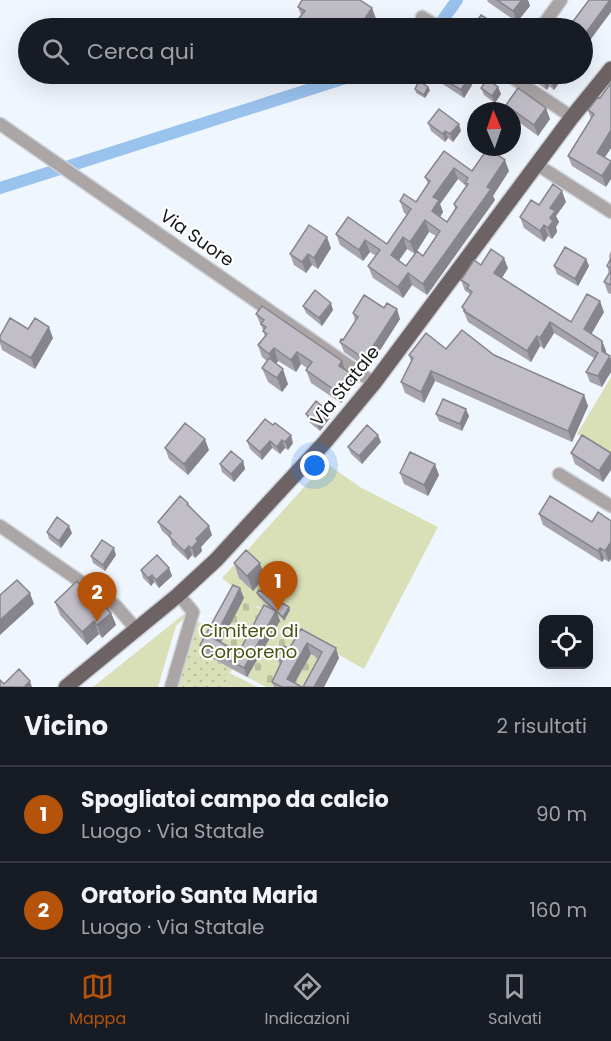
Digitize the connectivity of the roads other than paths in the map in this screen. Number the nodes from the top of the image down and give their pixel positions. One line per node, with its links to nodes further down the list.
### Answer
1 (561, 0): 2 (street)
2 (548, 18)
3 (611, 69): 5 (main road, Via Statale)
4 (523, 84): 5 (street)
5 (572, 117): 7 (main road, Via Statale)
6 (0, 124): 9 (street, Via Suore)
7 (536, 164): 8 (street); 9 (main road, Via Statale)
8 (611, 212)
9 (374, 382): 13 (main road, Via Statale)
10 (559, 474): 11 (street)
11 (611, 506)
12 (0, 526): 14 (street)
13 (179, 595): 14 (main road, Via Statale); 16 (street)
14 (137, 630): 15 (main road, Via Statale)
15 (66, 687)
16 (171, 687)

